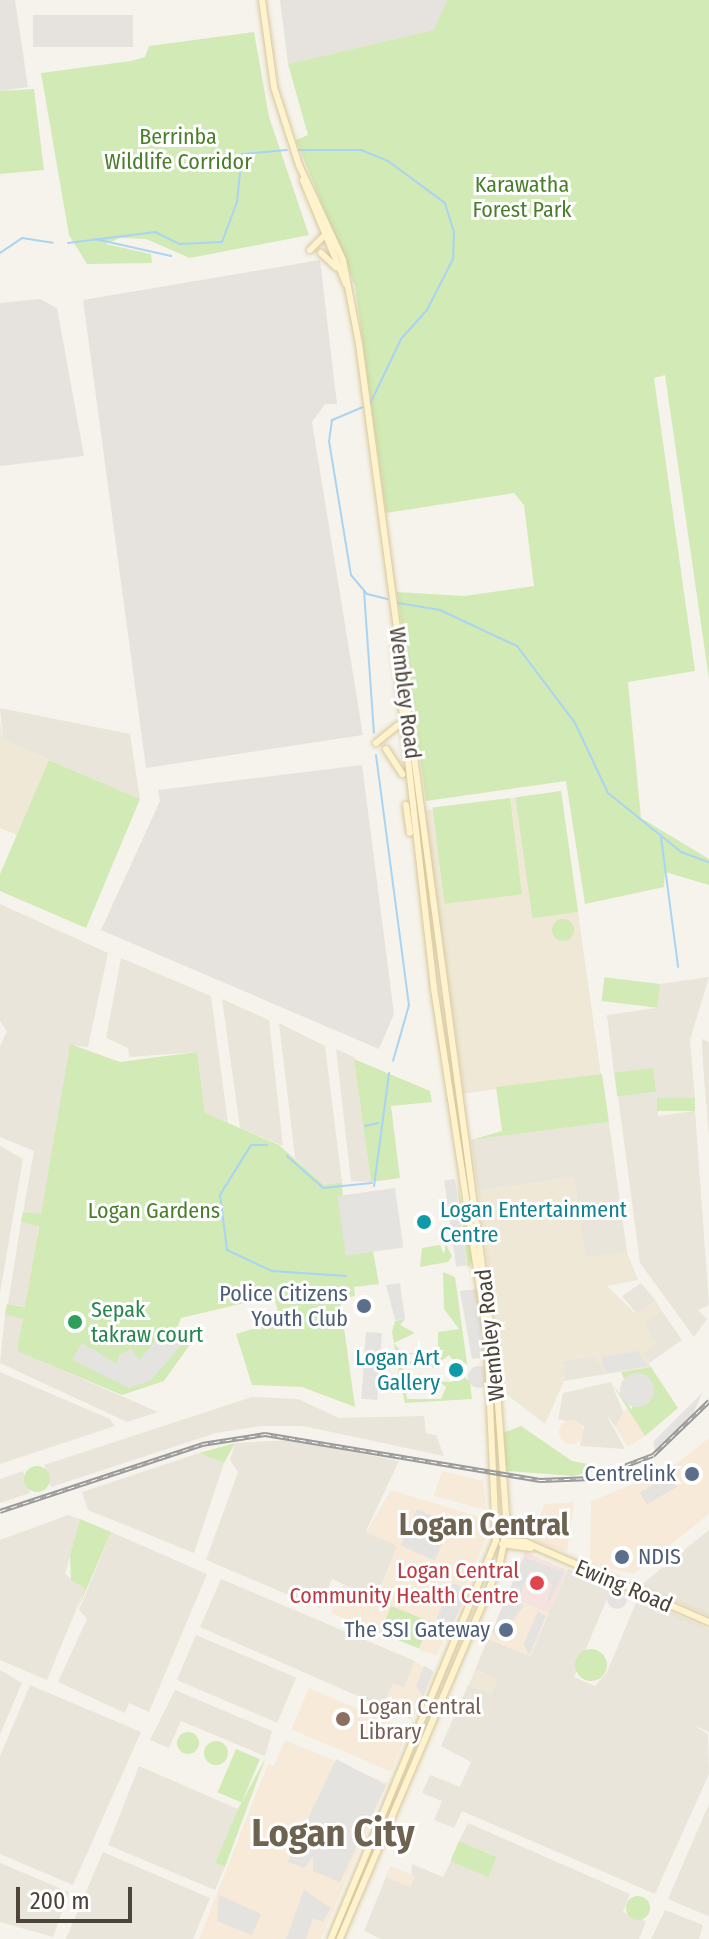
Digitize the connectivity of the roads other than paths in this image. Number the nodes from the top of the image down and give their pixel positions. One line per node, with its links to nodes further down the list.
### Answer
1 (262, 0): 2 (main road, Wembley Road)
2 (299, 165): 3 (main road, Wembley Road); 7 (main road, Wembley Road)
3 (326, 233): 4 (main road); 6 (main road, Wembley Road)
4 (310, 250)
5 (321, 253): 6 (main road)
6 (339, 269): 7 (main road, Wembley Road)
7 (347, 287): 8 (main road, Wembley Road)
8 (394, 607): 9 (main road, Wembley Road); 13 (main road, Wembley Road)
9 (399, 723): 10 (main road); 12 (main road, Wembley Road)
10 (376, 743)
11 (386, 749): 12 (main road)
12 (417, 856): 14 (main road, Wembley Road)
13 (506, 1516): 15 (main road, Wembley Road); 16 (main road)
14 (496, 1543): 15 (main road, Ewing Road); 19 (main road, Wembley Road)
15 (506, 1543): 16 (main road, Ewing Road); 17 (main road, Wembley Road)
16 (526, 1545): 17 (main road); 18 (main road, Ewing Road)
17 (500, 1563): 20 (main road, Wembley Road)
18 (709, 1622)
19 (445, 1667): 20 (main road); 21 (main road, Wembley Road)
20 (452, 1672): 22 (main road, Wembley Road)
21 (331, 1939)
22 (340, 1939)

